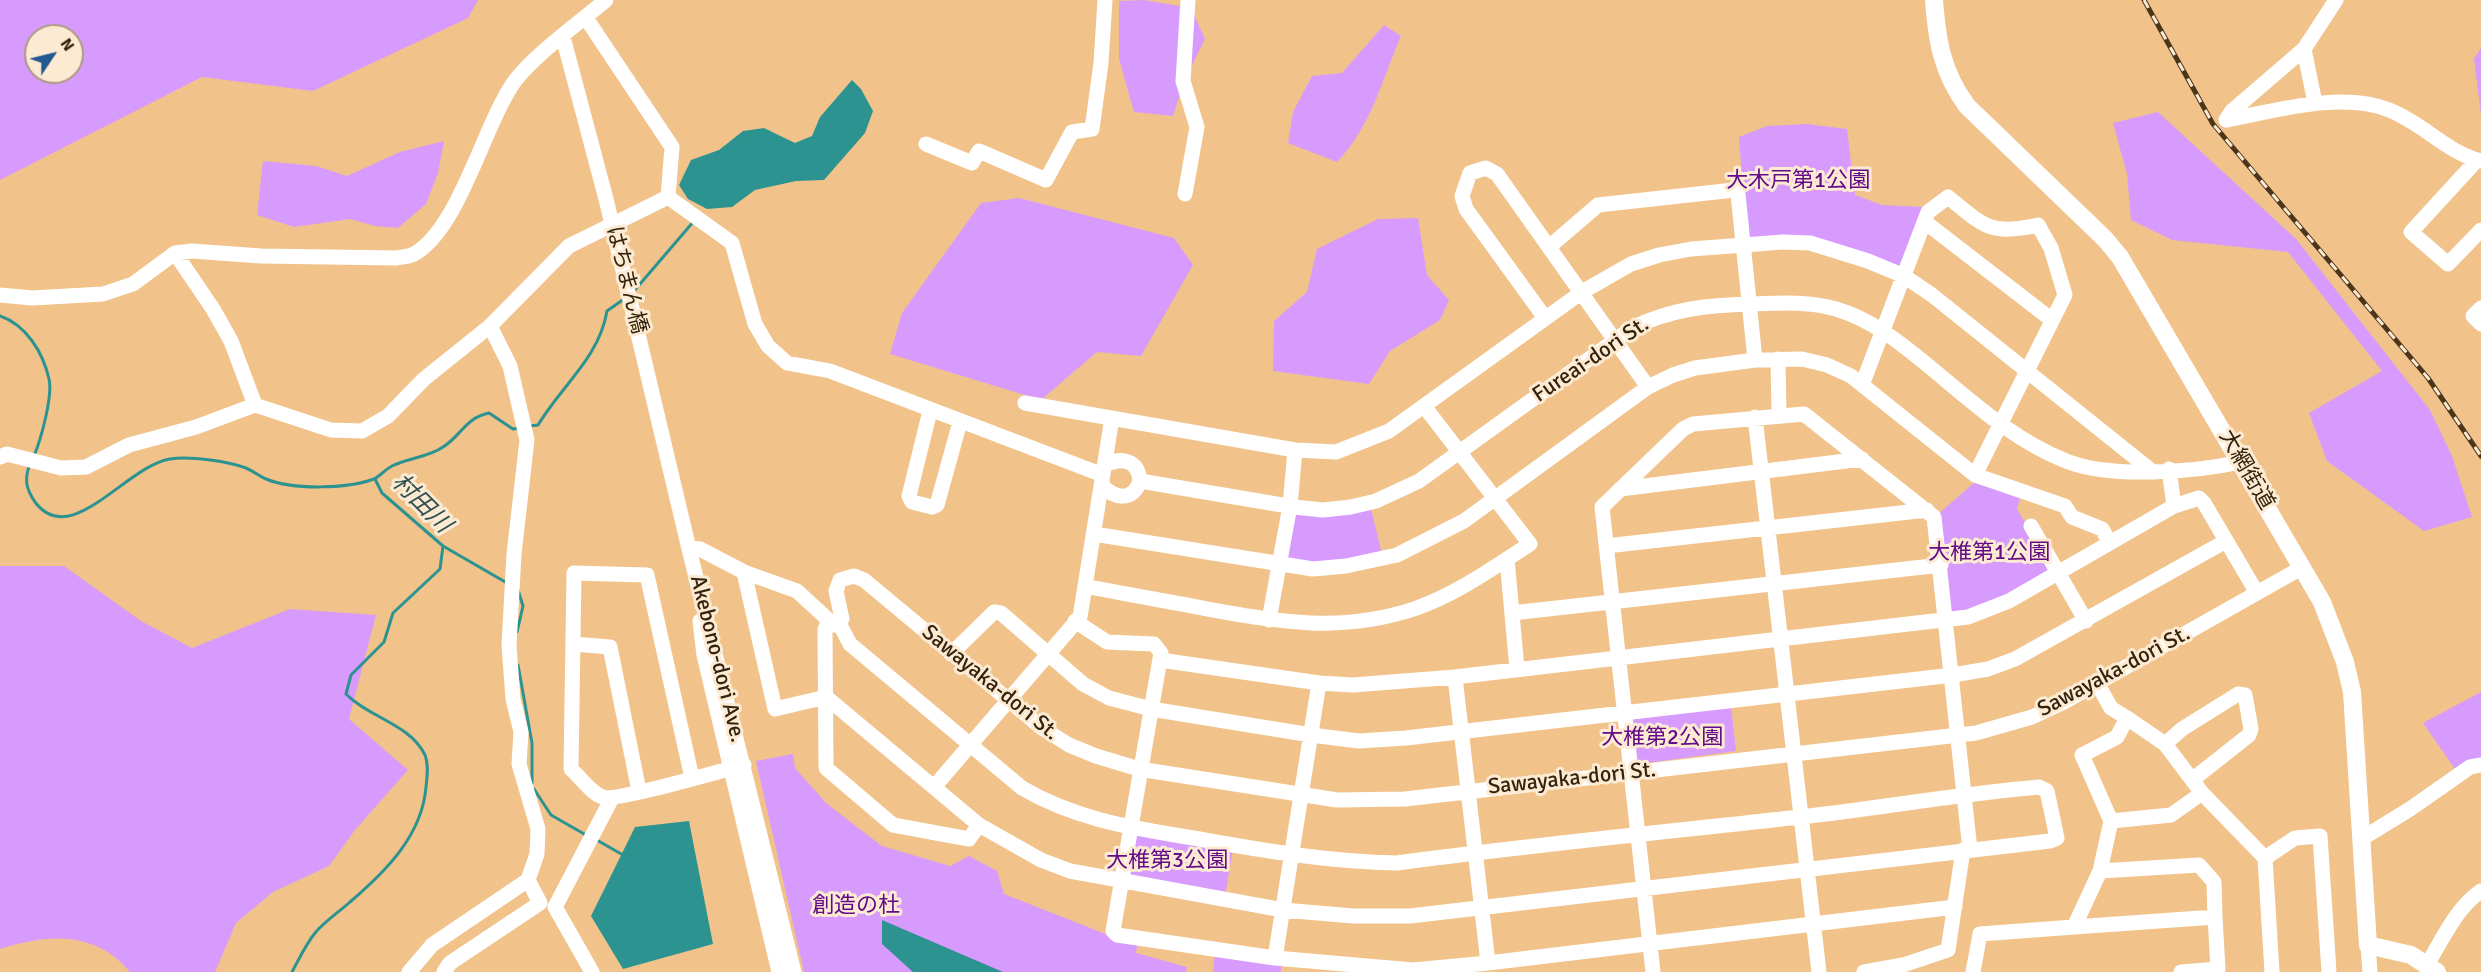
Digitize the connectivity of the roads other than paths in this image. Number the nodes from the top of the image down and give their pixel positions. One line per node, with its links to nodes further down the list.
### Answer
1 (606, 0): 6 (street)
2 (1105, 0): 10 (street)
3 (1188, 0): 12 (street)
4 (1934, 0): 48 (main road, 大網街道)
5 (2336, 0): 8 (street)
6 (586, 18): 7 (street); 13 (street)
7 (563, 37): 18 (street); 65 (street, はちまん橋)
8 (2304, 49): 9 (street); 9 (street)
9 (2315, 103): 11 (street)
10 (926, 144)
11 (2479, 161): 15 (street)
12 (1185, 194)
13 (668, 197): 27 (street); 38 (street)
14 (1925, 222): 19 (street); 25 (street); 25 (street)
15 (2481, 230)
16 (1744, 245): 17 (street); 19 (street); 20 (street); 22 (street)
17 (1549, 247): 20 (street); 24 (street)
18 (175, 253): 21 (street); 36 (street)
19 (1904, 276): 28 (street); 32 (street)
20 (1582, 292): 24 (street); 29 (street)
21 (0, 295)
22 (1748, 304): 28 (street, Fureai-dori St.); 29 (street, Fureai-dori St.); 31 (street)
23 (2481, 308): 26 (street)
24 (1545, 318): 37 (street)
25 (2052, 320): 32 (street)
26 (2481, 324)
27 (490, 326): 36 (street); 130 (street)
28 (1882, 331): 33 (street); 43 (street, Fureai-dori St.)
29 (1615, 339): 34 (street); 45 (street, Fureai-dori St.)
30 (1778, 359): 31 (street); 33 (street); 39 (street)
31 (1755, 360): 34 (street)
32 (2026, 371): 43 (street); 49 (street)
33 (1862, 385): 52 (street)
34 (1648, 387): 55 (street)
35 (1025, 403): 41 (street)
36 (255, 405): 46 (street)
37 (1424, 406): 44 (street); 45 (street)
38 (930, 411): 42 (street); 42 (street)
39 (1779, 414): 40 (street); 47 (street)
40 (1755, 417): 50 (street); 54 (street)
41 (1112, 418): 44 (street); 51 (street)
42 (960, 422): 51 (street)
43 (2000, 424): 49 (street, Fureai-dori St.); 52 (street)
44 (1295, 450): 56 (street)
45 (1460, 452): 55 (street); 56 (street, Fureai-dori St.)
46 (0, 457)
47 (1862, 459): 50 (street); 58 (street)
48 (2241, 462): 49 (street, Fureai-dori St.); 69 (main road, 大網街道)
49 (2161, 471): 57 (street)
50 (1761, 472): 54 (street); 60 (street)
51 (1103, 475): 53 (street); 53 (street); 61 (street)
52 (1975, 476): 63 (street)
53 (1140, 481): 56 (street, Fureai-dori St.)
54 (1620, 489): 64 (street)
55 (1495, 498): 66 (street); 67 (street)
56 (1290, 506): 67 (street)
57 (2174, 506): 62 (street); 63 (street)
58 (1927, 510): 60 (street); 68 (street)
59 (2031, 526): 71 (street)
60 (1768, 527): 64 (street); 72 (street)
61 (1094, 534): 67 (street); 73 (street)
62 (2226, 541): 74 (street); 80 (street)
63 (2110, 543): 71 (street)
64 (1606, 546): 75 (street)
65 (689, 550): 70 (street); 106 (street, Akebono-dori Ave.)
66 (1507, 559): 76 (street); 77 (street)
67 (1278, 564): 77 (street)
68 (1941, 565): 72 (street); 79 (street)
69 (2303, 567): 74 (street, Sawayaka-dori St.); 123 (main road, 大網街道)
70 (744, 572): 81 (street); 94 (street)
71 (2059, 574): 79 (street); 80 (street)
72 (1774, 584): 75 (street); 82 (street)
73 (1085, 586): 77 (street); 78 (street)
74 (2257, 593): 92 (street, Sawayaka-dori St.)
75 (1612, 602): 76 (street); 86 (street)
76 (1512, 613): 88 (street)
77 (1269, 620)
78 (1075, 621): 85 (street); 87 (street)
79 (1947, 621): 82 (street); 89 (street)
80 (2086, 621): 89 (street)
81 (834, 623): 84 (street, Sawayaka-dori St.); 94 (street); 103 (street)
82 (1781, 639): 86 (street); 93 (street)
83 (573, 644): 109 (street); 112 (street); 117 (street)
84 (951, 654): 85 (street); 95 (street, Sawayaka-dori St.)
85 (1046, 655): 95 (street); 96 (street)
86 (1618, 657): 88 (street); 97 (street)
87 (1160, 660): 91 (street); 96 (street)
88 (1517, 669): 90 (street)
89 (1953, 675): 93 (street); 101 (street)
90 (1455, 676): 91 (street); 99 (street)
91 (1319, 683): 100 (street)
92 (2097, 684): 98 (street); 101 (street, Sawayaka-dori St.)
93 (1787, 694): 97 (street); 104 (street)
94 (826, 697): 111 (street); 120 (street)
95 (1007, 700): 103 (street); 107 (street, Sawayaka-dori St.)
96 (1151, 709): 100 (street); 107 (street)
97 (1624, 713): 99 (street); 108 (street)
98 (2127, 718): 102 (street); 119 (street)
99 (1461, 732): 100 (street); 113 (street)
100 (1311, 735): 116 (street)
101 (1959, 736): 104 (street, Sawayaka-dori St.); 115 (street)
102 (2165, 744): 110 (street); 110 (street)
103 (969, 746): 111 (street); 121 (street)
104 (1794, 754): 108 (street, Sawayaka-dori St.); 118 (street)
105 (2481, 765): 123 (street)
106 (737, 766): 109 (street); 152 (street, Akebono-dori Ave.); 153 (street, Akebono-dori Ave.)
107 (1139, 769): 116 (street, Sawayaka-dori St.); 121 (street)
108 (1631, 773): 113 (street, Sawayaka-dori St.); 122 (street)
109 (692, 778): 112 (street)
110 (2192, 780): 114 (street)
111 (934, 787): 120 (street)
112 (639, 791): 117 (street)
113 (1468, 791): 116 (street, Sawayaka-dori St.); 125 (street)
114 (2202, 793): 119 (street); 127 (street)
115 (1965, 794): 118 (street); 124 (street); 124 (street)
116 (1301, 796): 126 (street)
117 (612, 798): 147 (street)
118 (1802, 817): 122 (street); 128 (street)
119 (2111, 821): 129 (street)
120 (979, 825): 131 (street)
121 (1131, 827): 126 (street); 131 (street)
122 (1638, 833): 125 (street); 132 (street)
123 (2361, 838): 143 (main road, 大網街道)
124 (1966, 850): 128 (street); 135 (street)
125 (1475, 853): 126 (street); 136 (street)
126 (1291, 855): 137 (street)
127 (2265, 858): 159 (street); 160 (street)
128 (1807, 869): 132 (street); 140 (street)
129 (2100, 871): 139 (street); 141 (street)
130 (528, 880): 150 (street); 151 (street)
131 (1121, 881): 137 (street); 144 (street)
132 (1644, 889): 136 (street); 142 (street)
133 (2481, 891): 134 (street)
134 (2467, 904): 138 (street); 146 (street)
135 (1955, 907): 140 (street); 156 (street)
136 (1482, 908): 137 (street); 145 (street)
137 (1282, 910): 144 (street)
138 (2481, 912)
139 (2215, 917): 141 (street); 149 (street)
140 (1814, 925): 142 (street); 155 (street)
141 (2074, 927): 157 (street)
142 (1650, 943): 145 (street); 154 (street)
143 (2368, 945): 146 (main road); 161 (street)
144 (1275, 958): 148 (street)
145 (1488, 963): 148 (street)
146 (2432, 969)
147 (585, 970)
148 (1414, 971)
149 (2219, 971): 158 (street)
150 (409, 972)
151 (444, 972)
152 (779, 972)
153 (794, 972)
154 (1653, 972)
155 (1819, 972)
156 (1864, 972)
157 (1973, 972)
158 (2181, 972)
159 (2272, 972)
160 (2329, 972)
161 (2370, 972)

